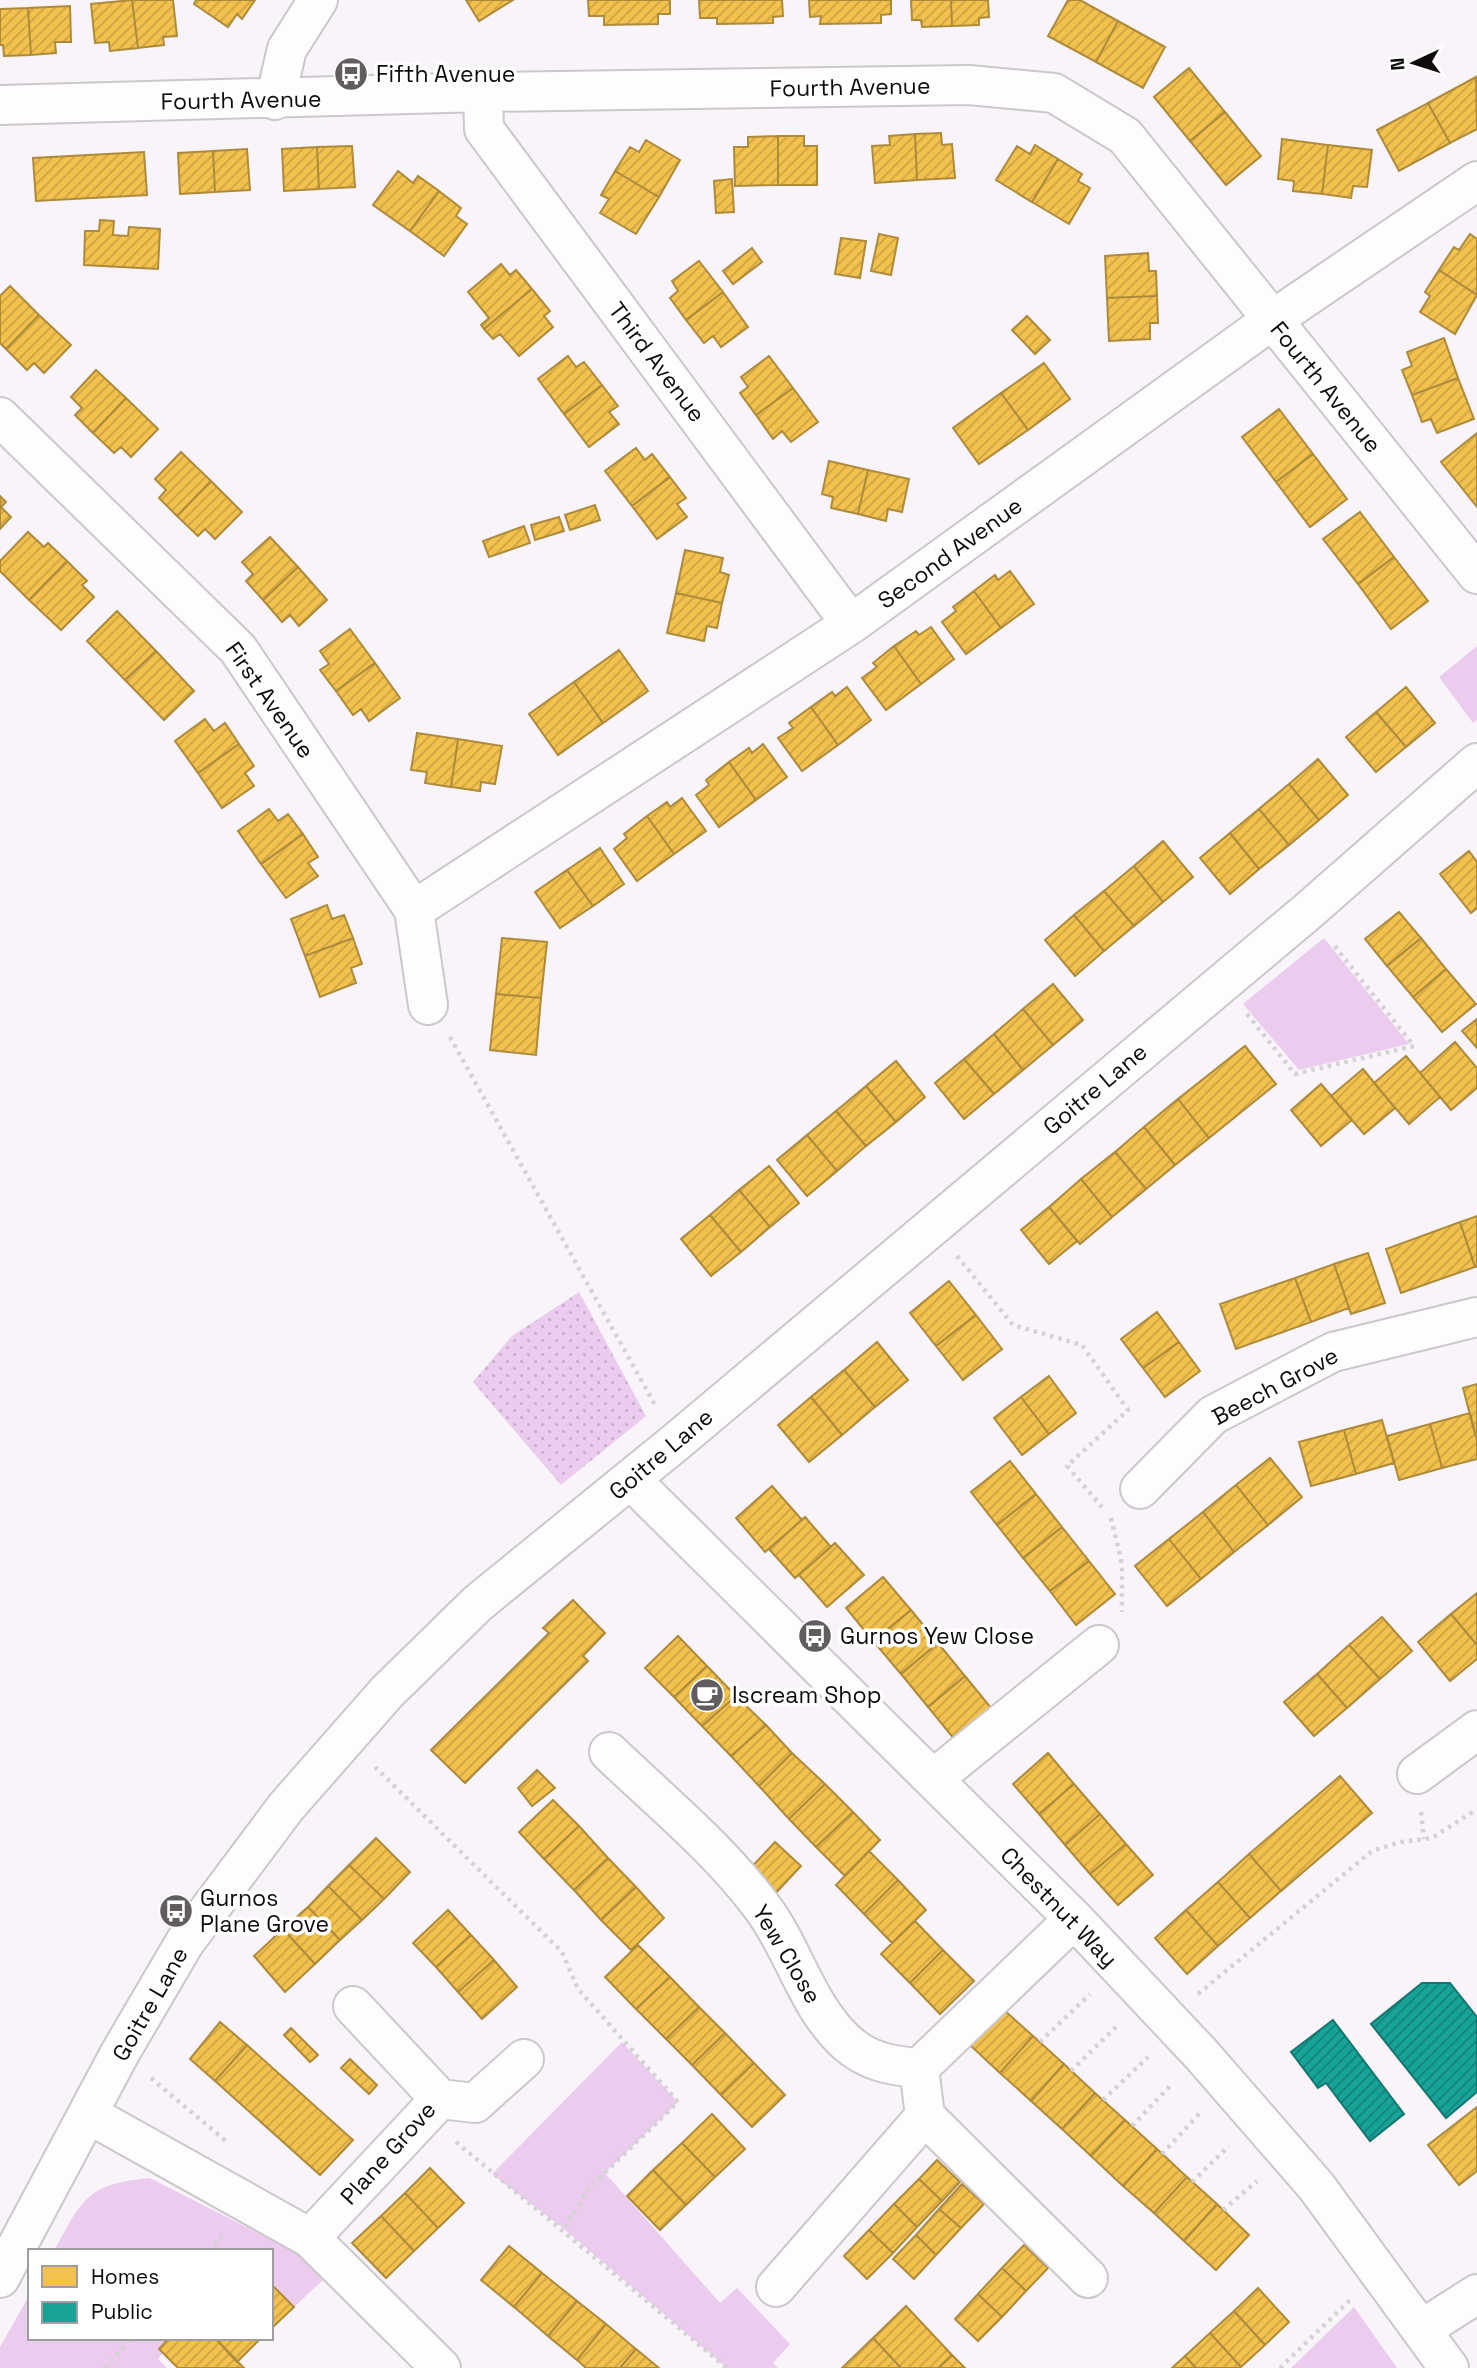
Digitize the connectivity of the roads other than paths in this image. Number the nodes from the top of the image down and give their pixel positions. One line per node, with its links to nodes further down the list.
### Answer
1 (318, 0): 3 (street)
2 (483, 92): 3 (street, Fourth Avenue); 6 (street, Fourth Avenue); 9 (street, Third Avenue)
3 (275, 100): 4 (street, Fourth Avenue)
4 (0, 105)
5 (1477, 181): 6 (street, Second Avenue)
6 (1272, 320): 8 (street, Fourth Avenue); 9 (street, Second Avenue)
7 (0, 417): 11 (street, First Avenue)
8 (1477, 574)
9 (851, 624): 11 (street, Second Avenue)
10 (1477, 763): 14 (street, Goitre Lane)
11 (414, 910): 12 (street, First Avenue)
12 (428, 1004)
13 (1477, 1317): 15 (street, Beech Grove)
14 (631, 1480): 20 (street, Chestnut Way); 26 (street, Goitre Lane)
15 (1140, 1489)
16 (1099, 1645): 20 (street)
17 (1477, 1730): 19 (street)
18 (610, 1752): 24 (street, Yew Close)
19 (1417, 1774)
20 (933, 1779): 21 (street, Chestnut Way)
21 (1073, 1919): 24 (street); 33 (street, Chestnut Way)
22 (353, 2006): 25 (street, Plane Grove)
23 (524, 2059): 25 (street)
24 (919, 2068): 27 (street)
25 (432, 2107): 28 (street, Plane Grove)
26 (88, 2114): 28 (street); 29 (street, Goitre Lane)
27 (925, 2116): 30 (street); 31 (street)
28 (310, 2238): 34 (street)
29 (0, 2278)
30 (1088, 2278)
31 (776, 2287)
32 (1477, 2294): 33 (street)
33 (1422, 2329): 35 (street, Chestnut Way)
34 (441, 2368)
35 (1449, 2368)

